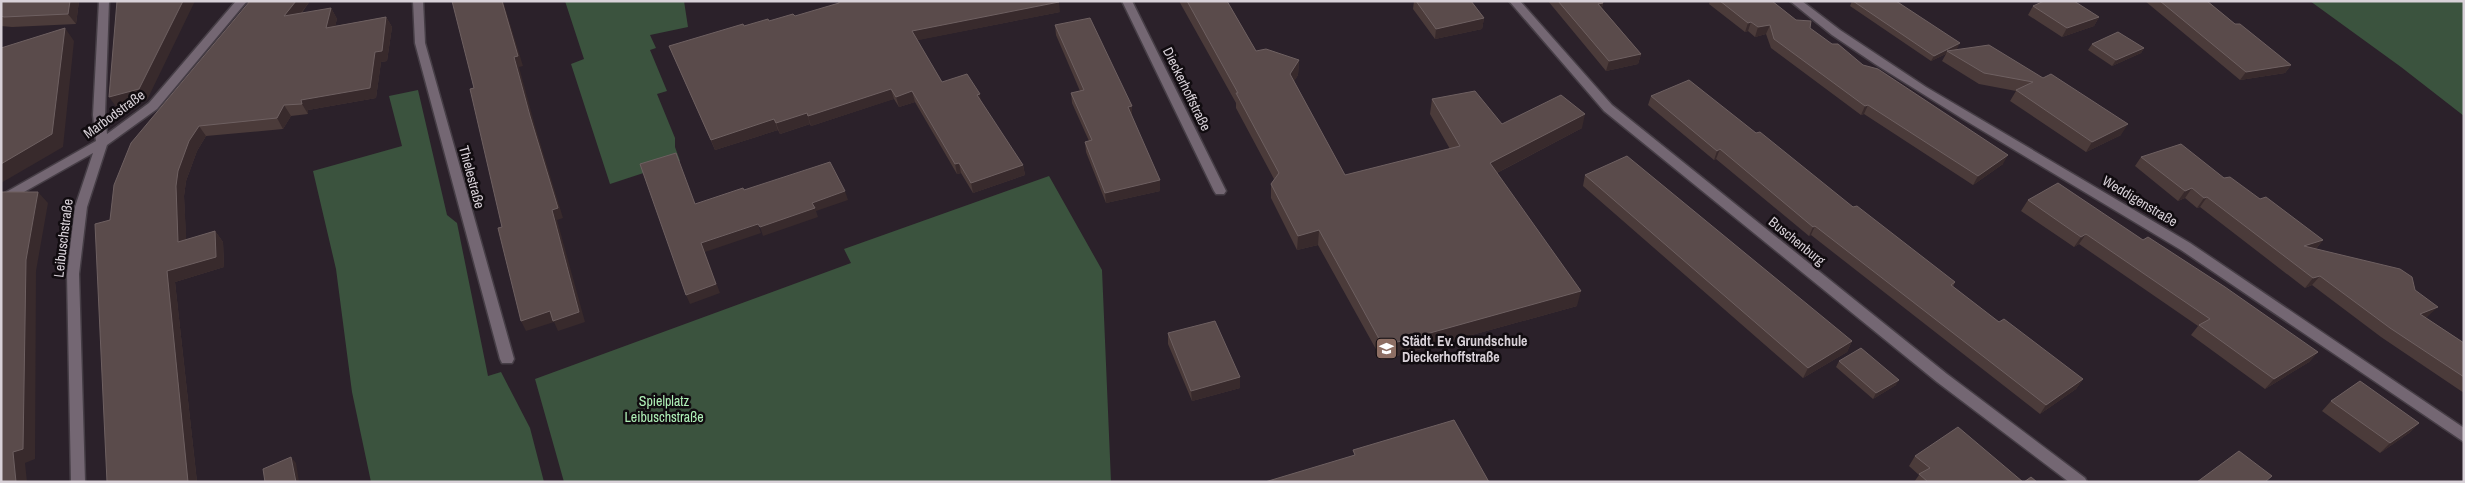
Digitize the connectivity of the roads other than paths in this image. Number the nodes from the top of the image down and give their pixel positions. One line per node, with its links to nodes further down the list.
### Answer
1 (104, 1): 7 (street, Leibuschstraße)
2 (242, 1): 7 (street, Marbodstraße)
3 (418, 1): 10 (street, Thielestraße)
4 (1127, 1): 8 (street, Dieckerhoffstraße)
5 (1514, 1): 13 (street, Buschenburg)
6 (1795, 1): 11 (street, Weddigenstraße)
7 (102, 143): 9 (street, Marbodstraße); 12 (street, Leibuschstraße)
8 (1220, 191)
9 (1, 201)
10 (506, 359)
11 (2464, 436)
12 (78, 482)
13 (2080, 482)

